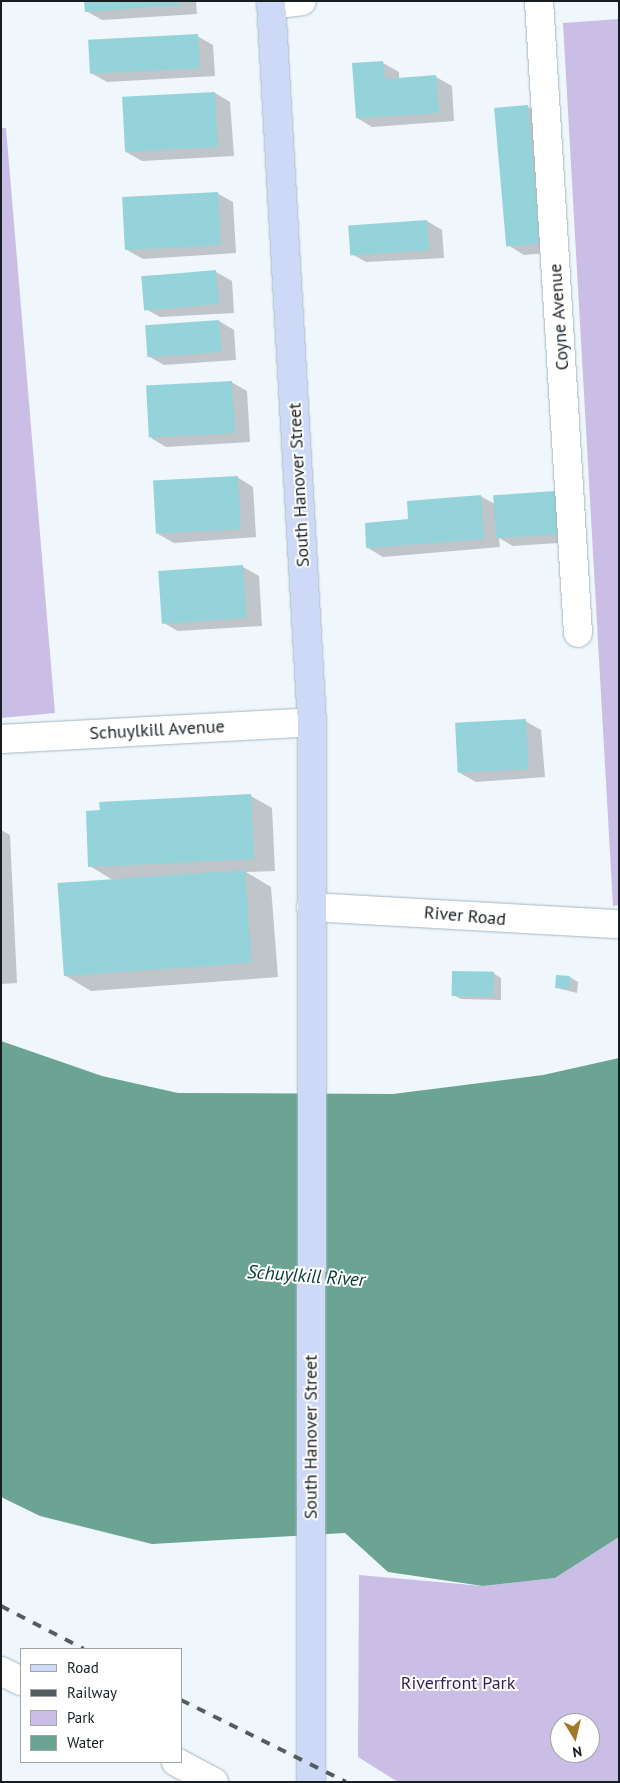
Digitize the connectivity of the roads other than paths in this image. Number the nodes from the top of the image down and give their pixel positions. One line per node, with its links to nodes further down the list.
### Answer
1 (302, 1): 3 (street)
2 (539, 1): 4 (street, Coyne Avenue)
3 (271, 3): 5 (main road, South Hanover Street)
4 (578, 633)
5 (312, 722): 6 (street, Schuylkill Avenue); 7 (main road, South Hanover Street)
6 (1, 739)
7 (311, 907): 8 (street, River Road); 13 (main road, South Hanover Street)
8 (619, 924)
9 (1, 1671): 10 (street)
10 (20, 1680)
11 (178, 1763): 12 (street)
12 (214, 1782)
13 (311, 1782)

